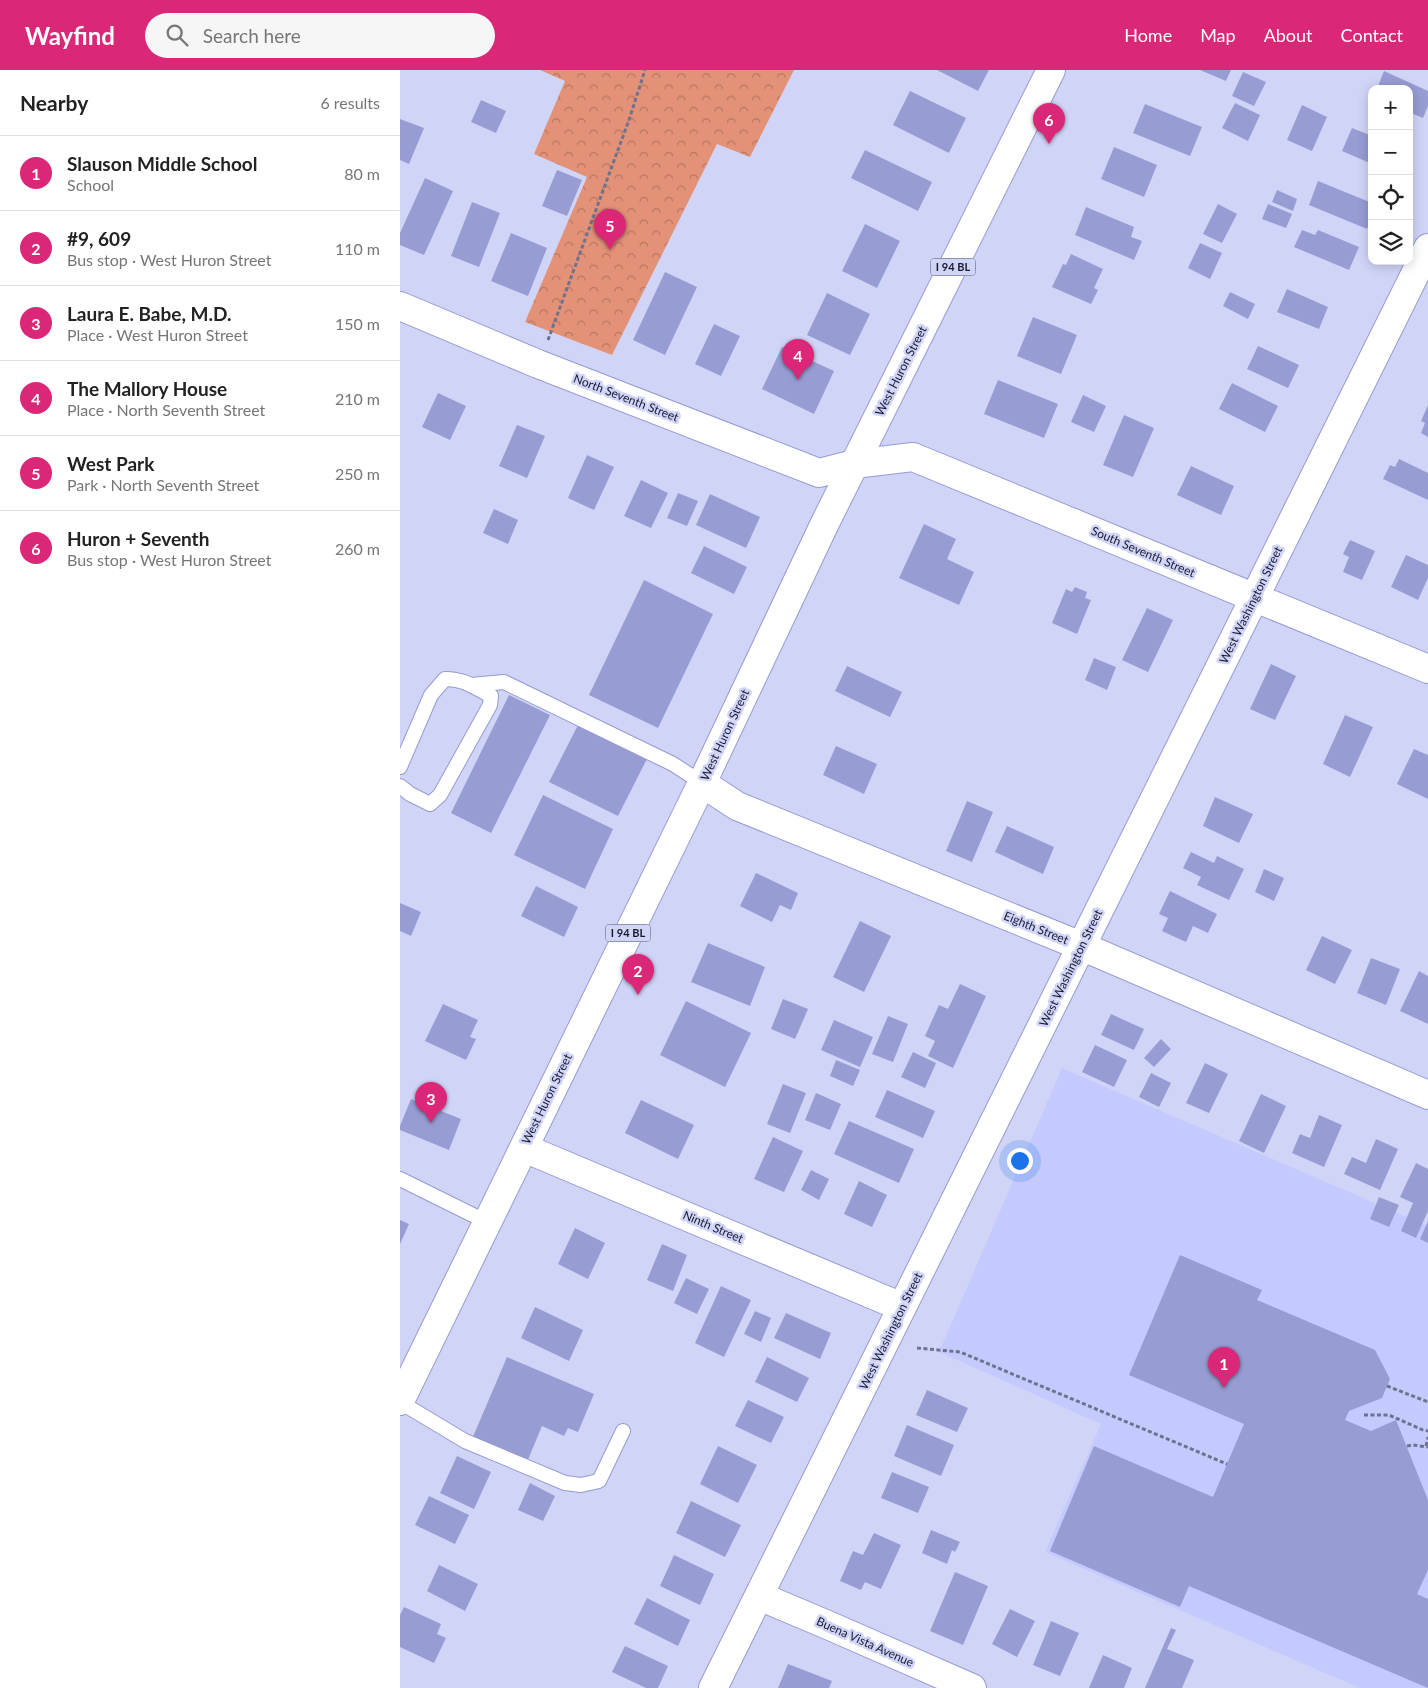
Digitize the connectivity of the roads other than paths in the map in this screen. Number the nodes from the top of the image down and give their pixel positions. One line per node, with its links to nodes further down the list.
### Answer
1 (1051, 70): 4 (street, West Huron Street / I 94 BL)
2 (1428, 248): 5 (street, West Washington Street)
3 (400, 306): 4 (street, North Seventh Street)
4 (854, 464): 5 (street, South Seventh Street); 9 (street, West Huron Street / I 94 BL)
5 (1254, 599): 6 (street, South Seventh Street); 11 (street, West Washington Street)
6 (1428, 669)
7 (471, 685): 8 (lane); 9 (lane); 10 (lane)
8 (400, 766)
9 (702, 783): 11 (street, Eighth Street); 13 (street, West Huron Street / I 94 BL)
10 (400, 786)
11 (1082, 946): 12 (street, Eighth Street); 16 (street, West Washington Street)
12 (1428, 1095)
13 (524, 1148): 15 (street, West Huron Street / I 94 BL); 16 (street, Ninth Street)
14 (400, 1179): 15 (lane)
15 (487, 1222): 17 (street, West Huron Street / I 94 BL)
16 (902, 1307): 19 (street, West Washington Street)
17 (400, 1402): 18 (lane)
18 (623, 1431)
19 (759, 1596): 20 (street, West Washington Street); 21 (street, Buena Vista Avenue)
20 (713, 1688)
21 (972, 1688)

